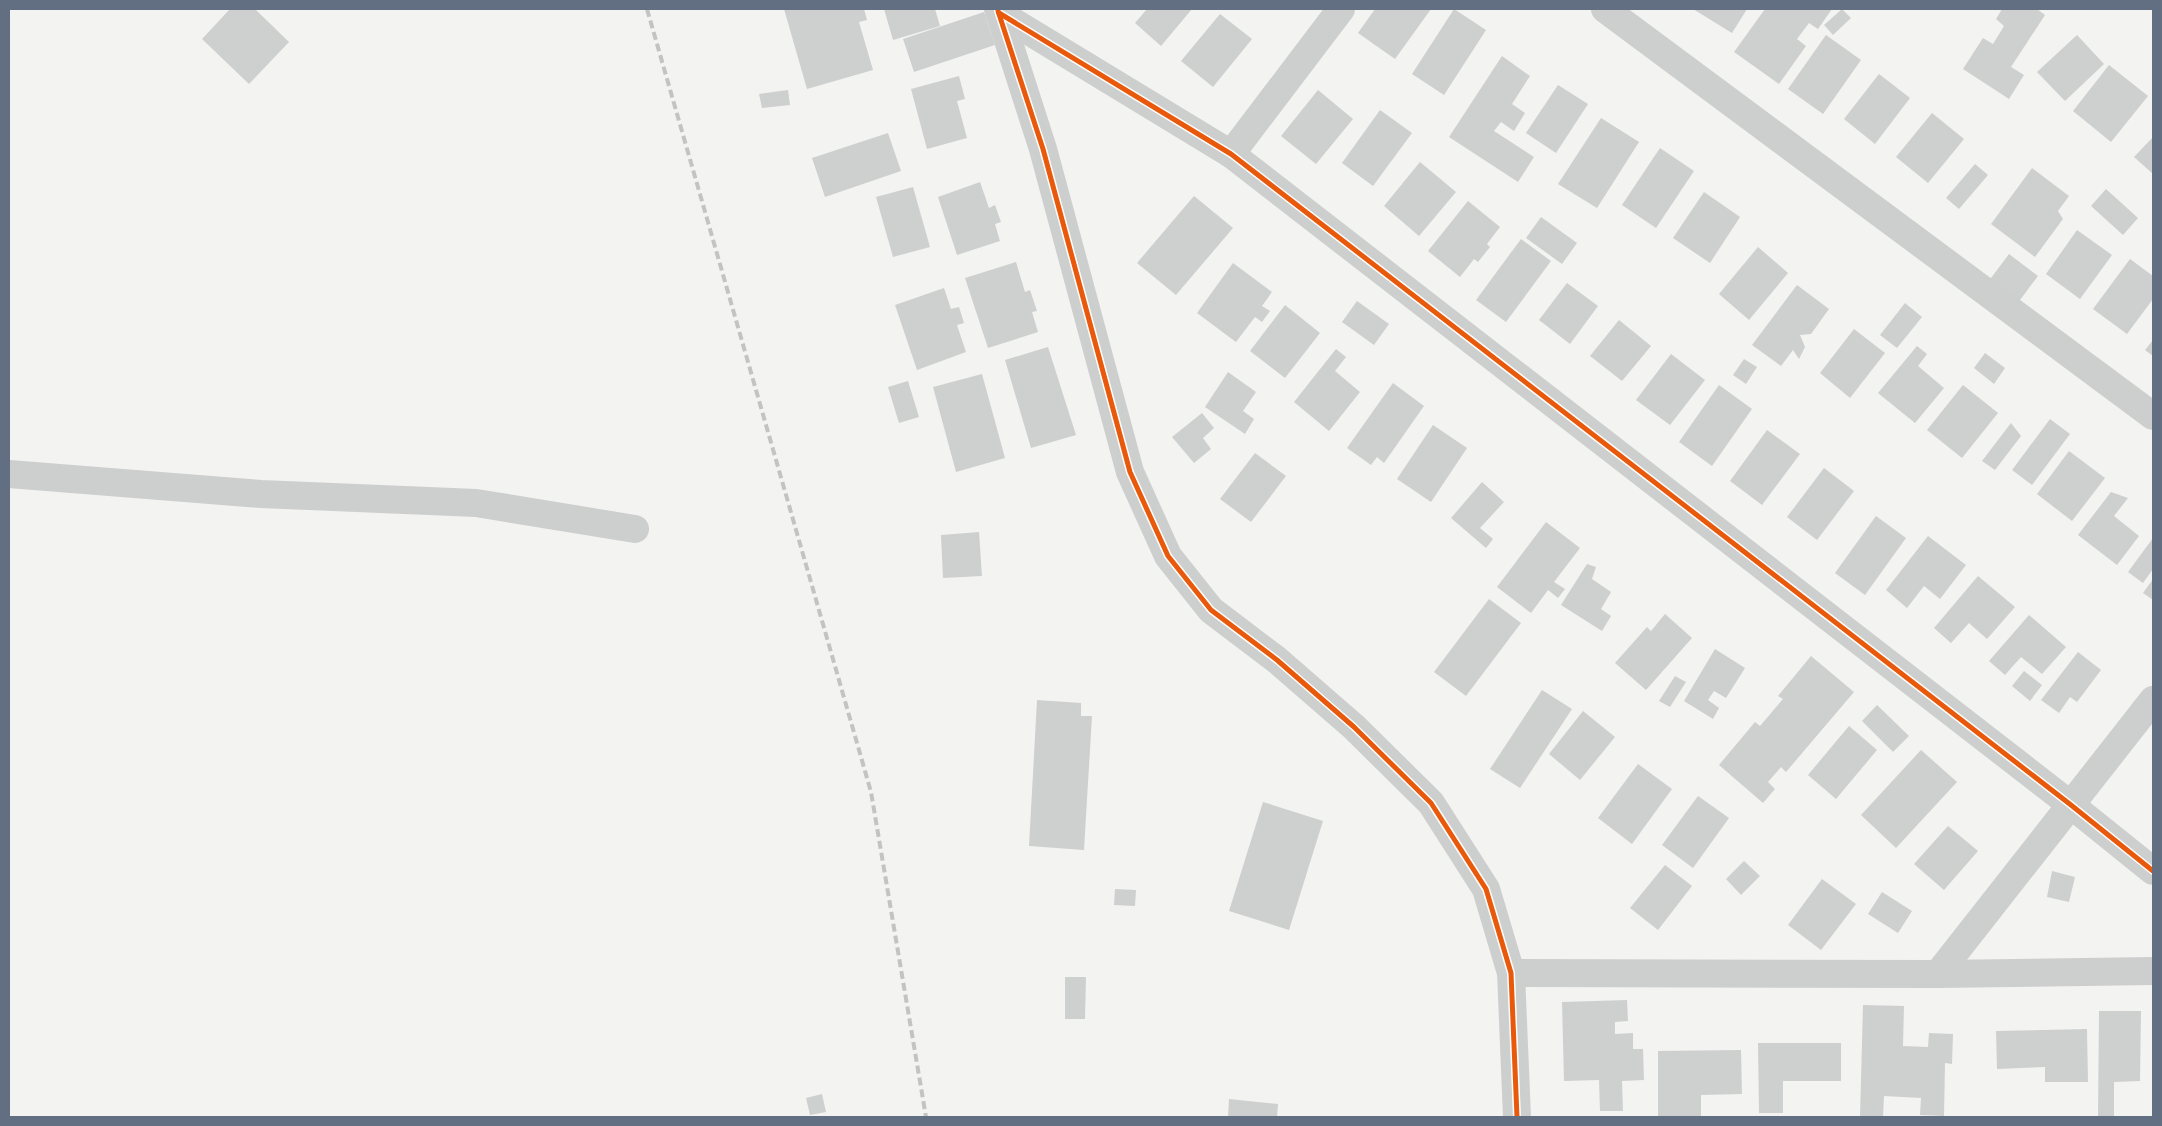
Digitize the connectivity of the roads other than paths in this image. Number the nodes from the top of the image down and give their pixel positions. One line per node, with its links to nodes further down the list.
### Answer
1 (1341, 9): 4 (street)
2 (1605, 9): 5 (street)
3 (998, 11): 4 (street); 12 (street)
4 (1231, 154): 9 (street)
5 (2153, 416)
6 (9, 474): 7 (street)
7 (635, 529)
8 (2153, 700): 9 (street)
9 (2070, 805): 10 (street); 13 (street)
10 (2153, 871)
11 (2153, 971): 13 (street)
12 (1511, 973): 13 (street); 14 (street)
13 (1938, 974)
14 (1517, 1117)

